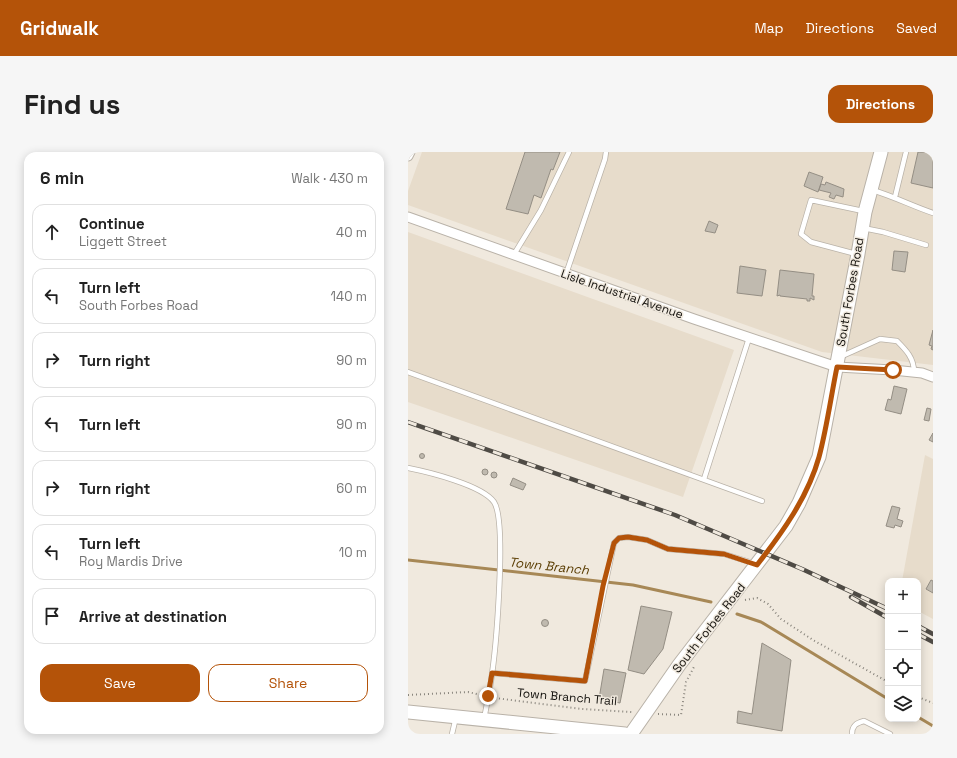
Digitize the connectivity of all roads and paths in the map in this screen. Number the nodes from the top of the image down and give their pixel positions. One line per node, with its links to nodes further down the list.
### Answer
1 (410, 152): 6 (street)
2 (569, 152): 15 (lane)
3 (606, 152): 16 (lane)
4 (881, 152): 7 (main road, South Forbes Road)
5 (906, 152): 8 (lane)
6 (408, 156)
7 (870, 189): 8 (lane); 9 (main road, South Forbes Road)
8 (895, 196): 10 (lane)
9 (865, 212): 12 (main road, South Forbes Road); 14 (lane)
10 (933, 213)
11 (408, 217): 15 (street, Lisle Industrial Avenue)
12 (862, 228): 13 (lane); 14 (main road, South Forbes Road)
13 (926, 245)
14 (858, 254): 18 (main road, South Forbes Road)
15 (513, 256): 16 (street, Lisle Industrial Avenue)
16 (566, 274): 17 (street, Lisle Industrial Avenue)
17 (749, 338): 18 (street, Lisle Industrial Avenue); 23 (lane)
18 (838, 362): 20 (street, Lisle Industrial Avenue); 20 (lane); 25 (main road, South Forbes Road)
19 (408, 372): 23 (lane)
20 (914, 372): 21 (street, Lisle Industrial Avenue)
21 (933, 377)
22 (408, 468): 28 (lane)
23 (704, 479): 24 (lane)
24 (762, 501)
25 (757, 565): 28 (lane); 41 (main road, South Forbes Road)
26 (741, 603): 29 (path)
27 (699, 659): 36 (path)
28 (492, 673): 31 (lane)
29 (885, 680)
30 (408, 695): 31 (path, Town Branch Trail)
31 (488, 696): 34 (path, Town Branch Trail); 38 (lane)
32 (921, 698): 33 (path)
33 (933, 704)
34 (630, 711)
35 (408, 712): 37 (main road)
36 (671, 715)
37 (456, 717): 38 (main road); 39 (lane)
38 (483, 720): 40 (main road)
39 (452, 734)
40 (625, 734)
41 (631, 734)
42 (852, 734): 43 (lane)
43 (890, 734)

